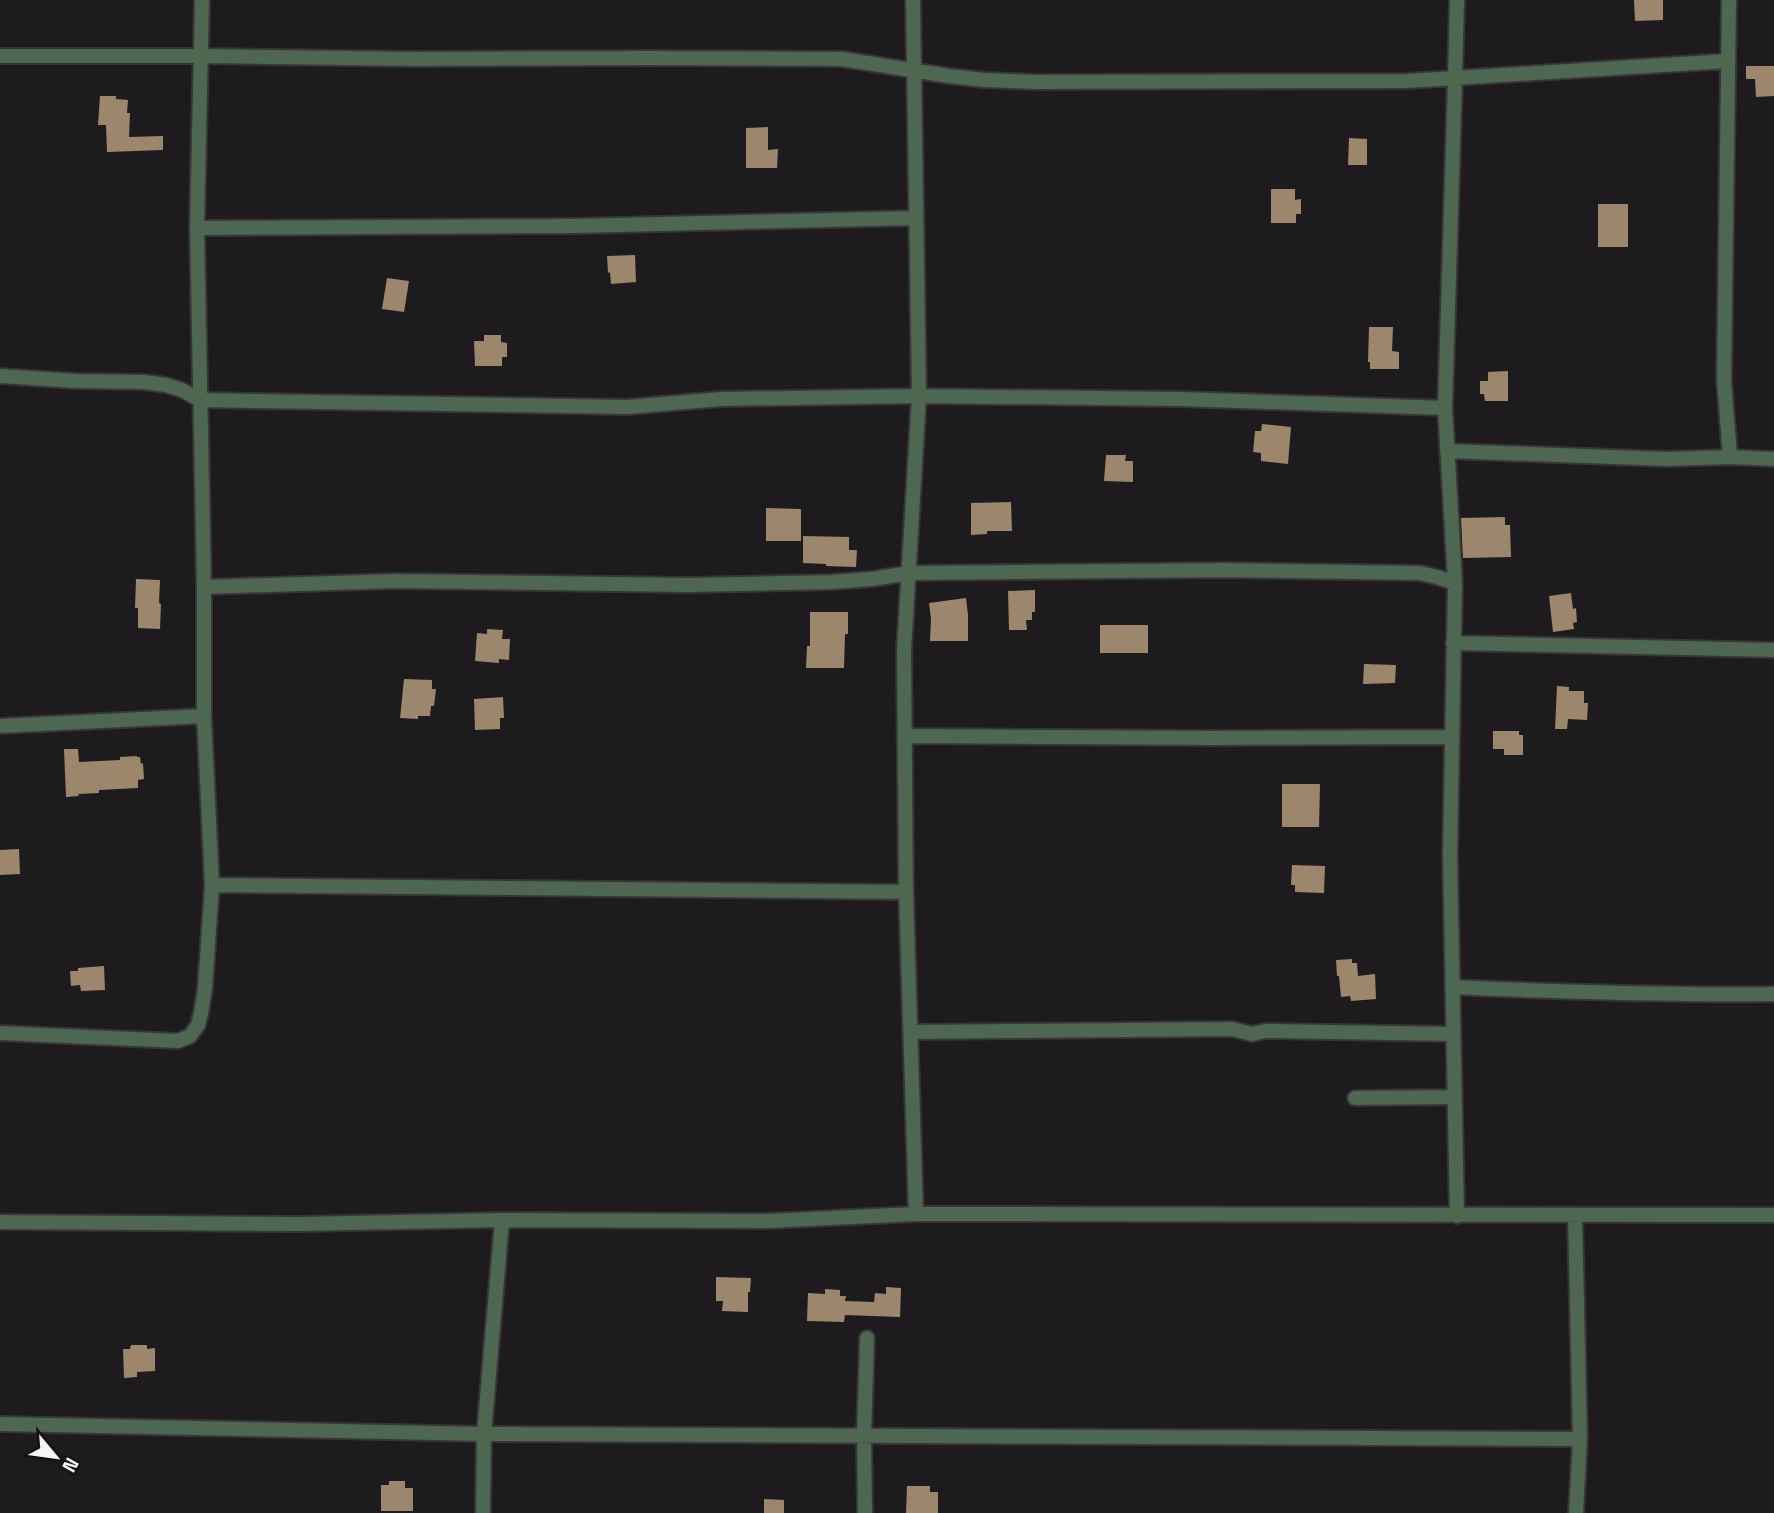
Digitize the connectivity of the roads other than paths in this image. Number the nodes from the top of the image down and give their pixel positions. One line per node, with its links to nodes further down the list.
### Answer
1 (202, 0): 5 (street)
2 (913, 0): 8 (street)
3 (1457, 0): 9 (street)
4 (1729, 0): 7 (street)
5 (202, 56): 6 (street); 8 (street); 11 (street)
6 (0, 57)
7 (1728, 61): 9 (street); 17 (street)
8 (913, 71): 9 (street); 10 (street)
9 (1455, 78): 15 (street)
10 (916, 218): 11 (street); 13 (street)
11 (197, 228): 14 (street)
12 (0, 376): 14 (street)
13 (919, 396): 14 (street); 15 (street); 19 (street)
14 (200, 400): 21 (street)
15 (1445, 408): 16 (street)
16 (1447, 451): 17 (street); 20 (street)
17 (1730, 457): 18 (street)
18 (1774, 459)
19 (909, 573): 20 (street); 21 (street); 26 (street)
20 (1455, 583): 22 (street)
21 (204, 587): 24 (street)
22 (1454, 643): 23 (street); 27 (street)
23 (1774, 650)
24 (204, 716): 25 (street); 28 (street)
25 (0, 726)
26 (905, 736): 27 (street); 29 (street)
27 (1451, 737): 30 (street)
28 (212, 885): 29 (street); 33 (street)
29 (906, 892): 32 (street)
30 (1452, 987): 31 (street); 34 (street)
31 (1774, 994)
32 (910, 1032): 34 (street); 37 (street)
33 (0, 1033)
34 (1453, 1034): 35 (street)
35 (1454, 1097): 36 (street); 40 (street)
36 (1355, 1098)
37 (916, 1214): 40 (street); 41 (street)
38 (1575, 1215): 39 (street); 40 (street); 47 (street)
39 (1774, 1215)
40 (1457, 1216)
41 (502, 1220): 42 (street); 45 (street)
42 (0, 1222)
43 (867, 1338): 46 (street)
44 (0, 1424): 45 (street)
45 (484, 1434): 46 (street); 48 (street)
46 (864, 1436): 47 (street); 49 (street)
47 (1580, 1439): 50 (street)
48 (483, 1513)
49 (865, 1513)
50 (1576, 1513)

